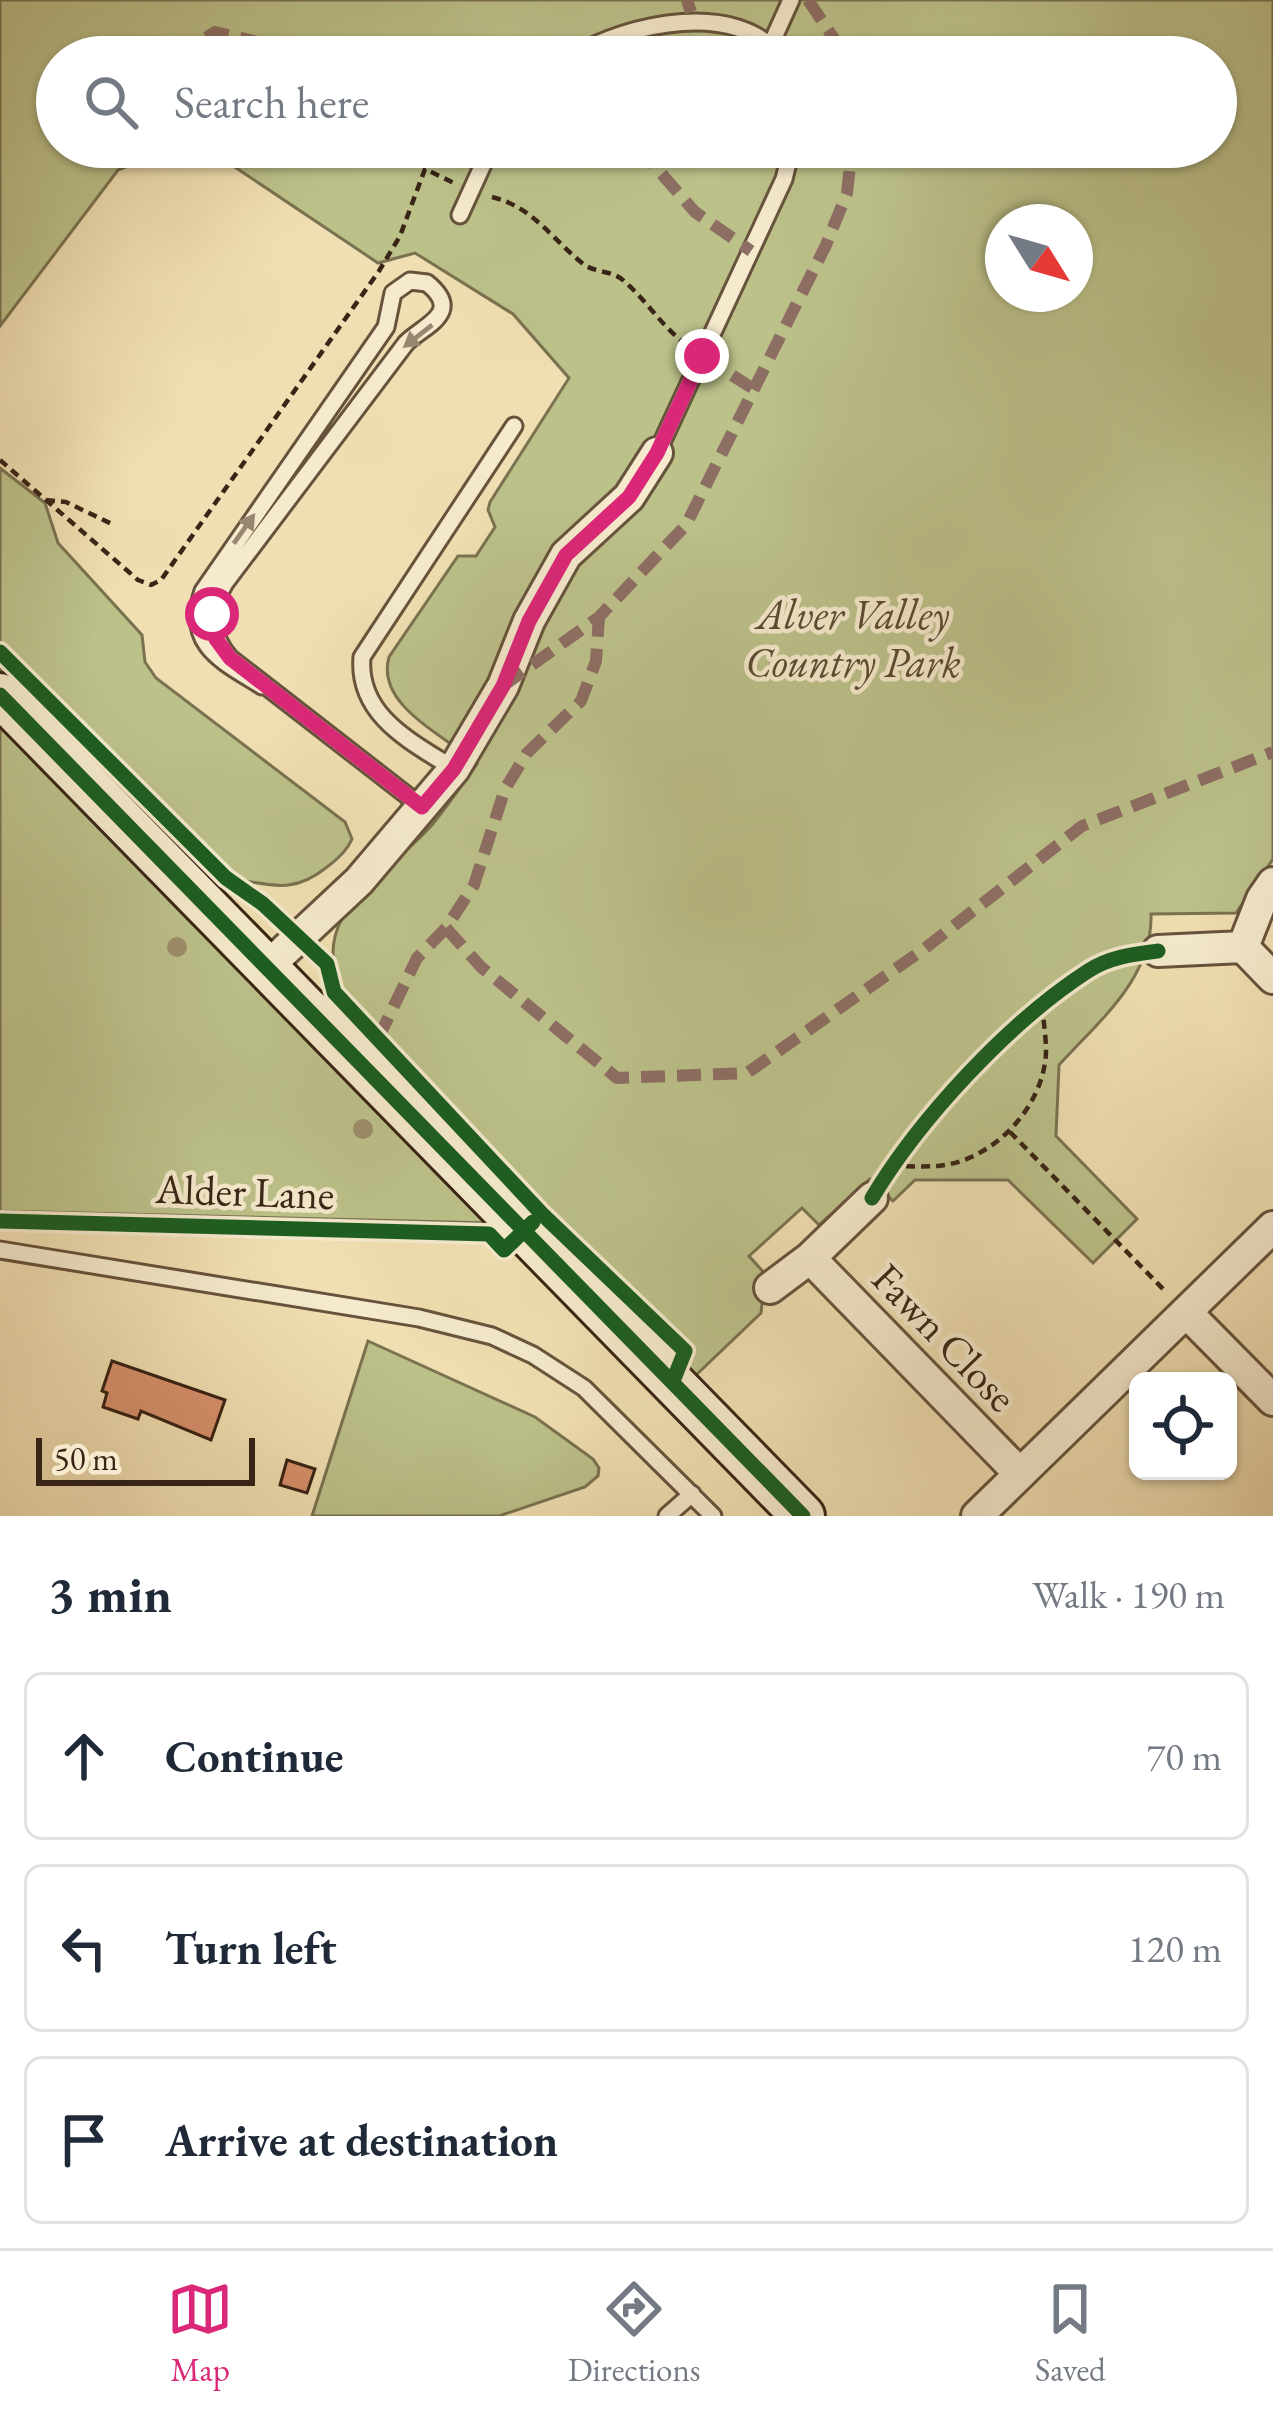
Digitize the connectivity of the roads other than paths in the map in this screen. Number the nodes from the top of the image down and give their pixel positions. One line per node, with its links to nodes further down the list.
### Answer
1 (791, 0): 4 (lane)
2 (608, 36): 3 (lane)
3 (764, 36)
4 (780, 36)
5 (481, 168): 7 (lane)
6 (787, 168): 9 (lane)
7 (460, 214)
8 (514, 427): 12 (lane)
9 (657, 453): 12 (street)
10 (262, 686): 10 (lane, one-way to 10); 13 (lane)
11 (0, 695): 17 (street)
12 (454, 769): 13 (street)
13 (422, 807): 17 (street)
14 (1273, 883): 15 (street)
15 (1243, 947): 16 (street); 18 (street)
16 (1158, 951)
17 (266, 968): 30 (street)
18 (1273, 978)
19 (872, 1198): 22 (street, Fawn Close)
20 (1273, 1227): 24 (street)
21 (0, 1250): 27 (lane)
22 (810, 1258): 23 (street, Fawn Close); 26 (street, Fawn Close)
23 (770, 1288)
24 (1186, 1312): 25 (street); 26 (street)
25 (1273, 1400)
26 (1020, 1474): 31 (street)
27 (692, 1494): 28 (lane); 29 (lane)
28 (667, 1516)
29 (713, 1516)
30 (803, 1516)
31 (977, 1516)

